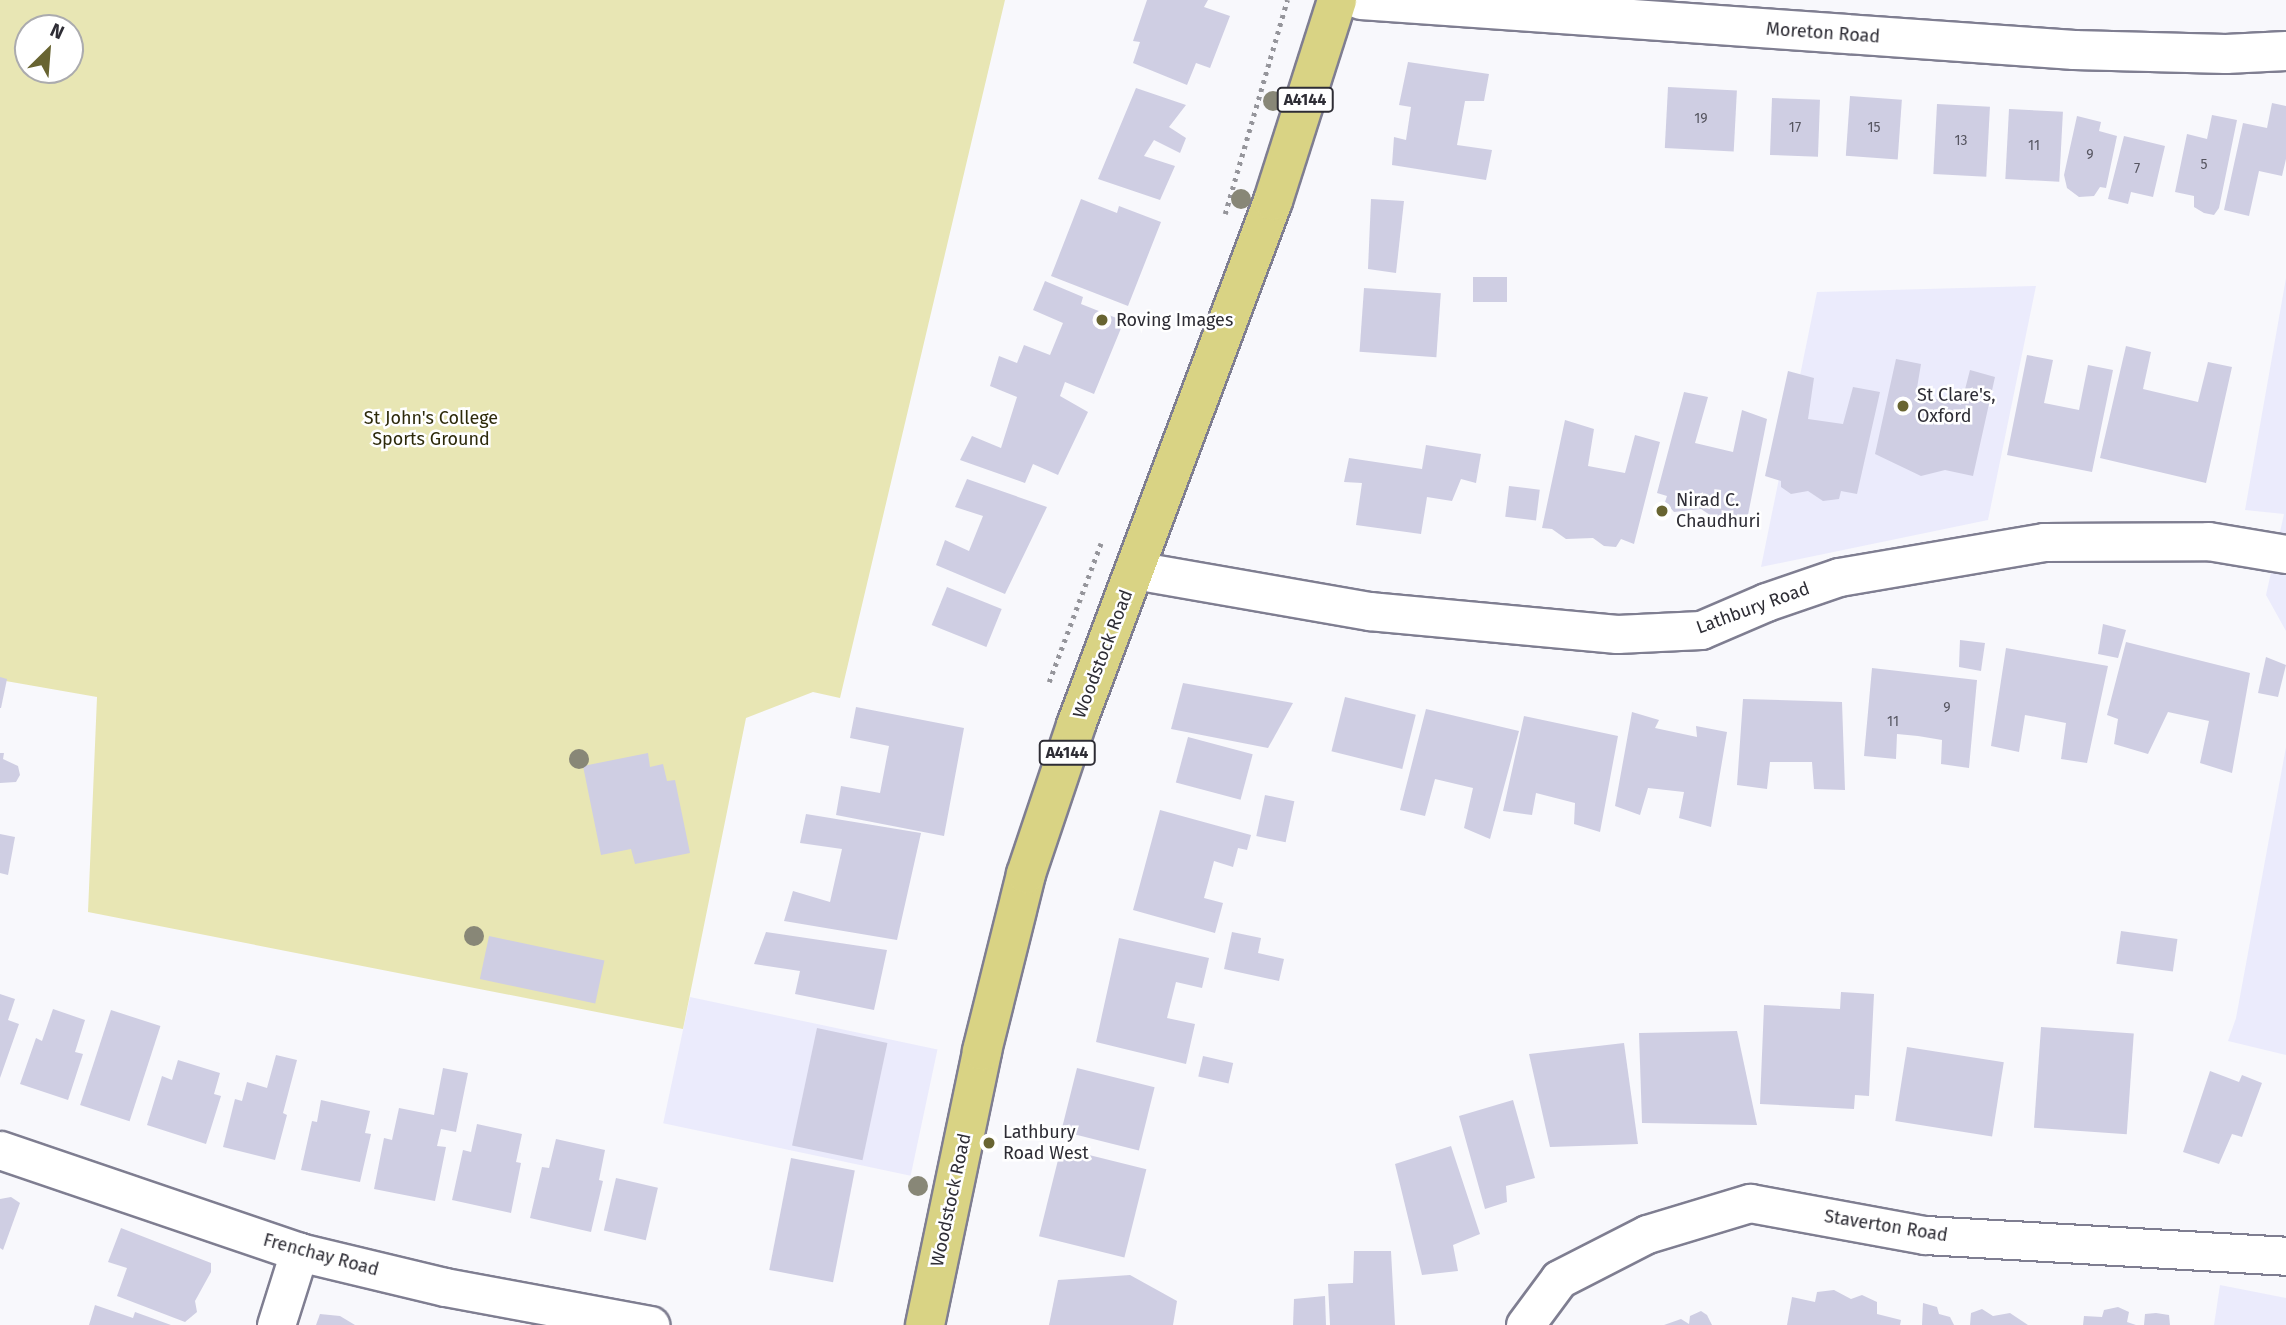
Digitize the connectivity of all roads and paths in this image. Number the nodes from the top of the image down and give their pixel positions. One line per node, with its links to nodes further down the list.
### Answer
1 (1287, 0): 5 (path)
2 (1337, 0): 7 (main road, Woodstock Road / A4144)
3 (1361, 0): 4 (main road, Moreton Road)
4 (2286, 51)
5 (1224, 226)
6 (2286, 554): 7 (street, Lathbury Road)
7 (1135, 570): 13 (main road, Woodstock Road / A4144)
8 (0, 1150): 9 (street, Frenchay Road)
9 (299, 1252): 11 (street); 12 (street, Frenchay Road)
10 (2286, 1256): 14 (street, Staverton Road)
11 (276, 1325)
12 (651, 1325)
13 (925, 1325)
14 (1525, 1325)

